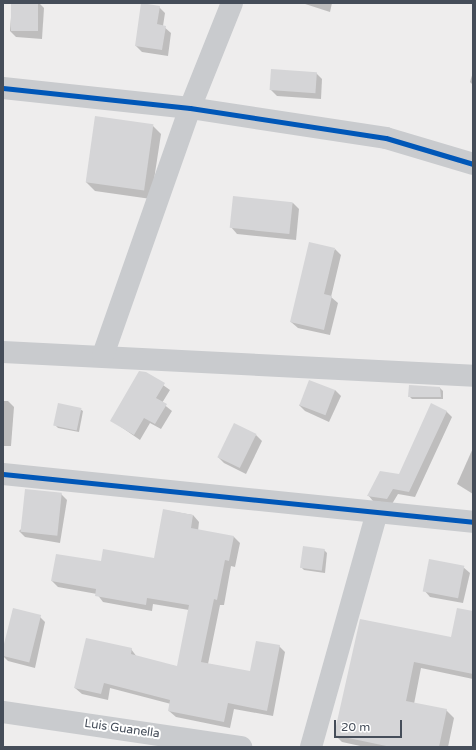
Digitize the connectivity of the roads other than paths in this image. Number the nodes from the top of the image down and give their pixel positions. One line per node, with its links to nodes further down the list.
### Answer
1 (232, 3): 3 (street)
2 (3, 88): 3 (street)
3 (190, 108): 4 (street); 6 (street)
4 (473, 164)
5 (3, 352): 6 (street)
6 (103, 355): 7 (street)
7 (473, 376)
8 (3, 474): 9 (street)
9 (377, 512): 10 (street); 13 (street)
10 (473, 522)
11 (3, 712): 12 (street, Luis Guanella)
12 (241, 747)
13 (311, 747)

